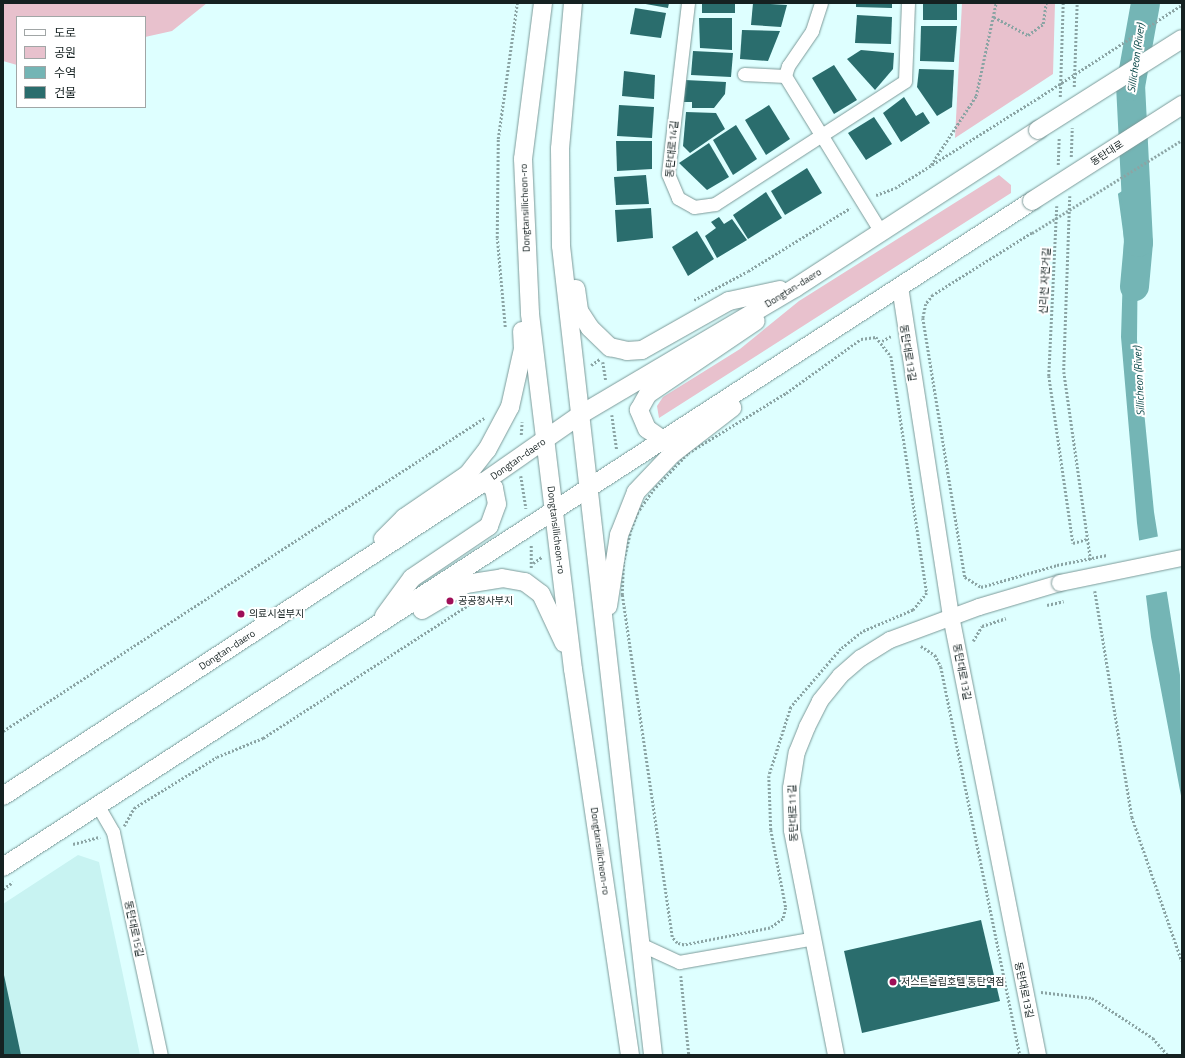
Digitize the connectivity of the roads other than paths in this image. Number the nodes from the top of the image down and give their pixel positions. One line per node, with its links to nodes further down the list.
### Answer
1 (543, 3): 13 (main road, Dongtansillicheon-ro)
2 (573, 3): 11 (main road)
3 (688, 3): 10 (street, 동탄대로14길)
4 (821, 3): 8 (street)
5 (908, 3): 10 (street, 동탄대로14길)
6 (1182, 39): 12 (main road, Dongtan-daero, bridge)
7 (744, 74): 8 (street)
8 (785, 76): 10 (street)
9 (1182, 105): 14 (main road, 동탄대로, bridge)
10 (821, 135): 12 (street)
11 (560, 149): 15 (main road); 17 (main road)
12 (881, 232): 15 (main road, Dongtan-daero)
13 (525, 238): 19 (main road, Dongtansillicheon-ro); 24 (main road)
14 (900, 287): 16 (main road); 25 (street, 동탄대로13길)
15 (795, 288): 17 (main road, Dongtan-daero); 18 (main road)
16 (813, 343): 18 (main road); 27 (main road)
17 (580, 415): 19 (main road, Dongtan-daero); 21 (main road)
18 (663, 440): 21 (main road)
19 (543, 441): 20 (main road, Dongtan-daero); 22 (main road, Dongtansillicheon-ro)
20 (484, 482): 24 (main road, Dongtan-daero); 26 (main road)
21 (590, 488): 22 (main road); 27 (main road)
22 (554, 511): 26 (main road); 28 (main road, Dongtansillicheon-ro)
23 (1182, 558): 25 (street, 동탄대로11길, bridge)
24 (355, 567): 29 (main road, Dongtan-daero)
25 (952, 616): 32 (street, 동탄대로11길); 38 (street, 동탄대로13길)
26 (376, 626): 28 (main road); 30 (main road)
27 (604, 637): 33 (main road)
28 (574, 669): 35 (main road, Dongtansillicheon-ro)
29 (3, 796)
30 (98, 806): 31 (main road); 34 (street, 동탄대로15길)
31 (3, 867)
32 (810, 939): 33 (street); 37 (street, 동탄대로11길)
33 (642, 945): 36 (main road)
34 (161, 1055)
35 (630, 1055)
36 (653, 1055)
37 (836, 1055)
38 (1038, 1055)

